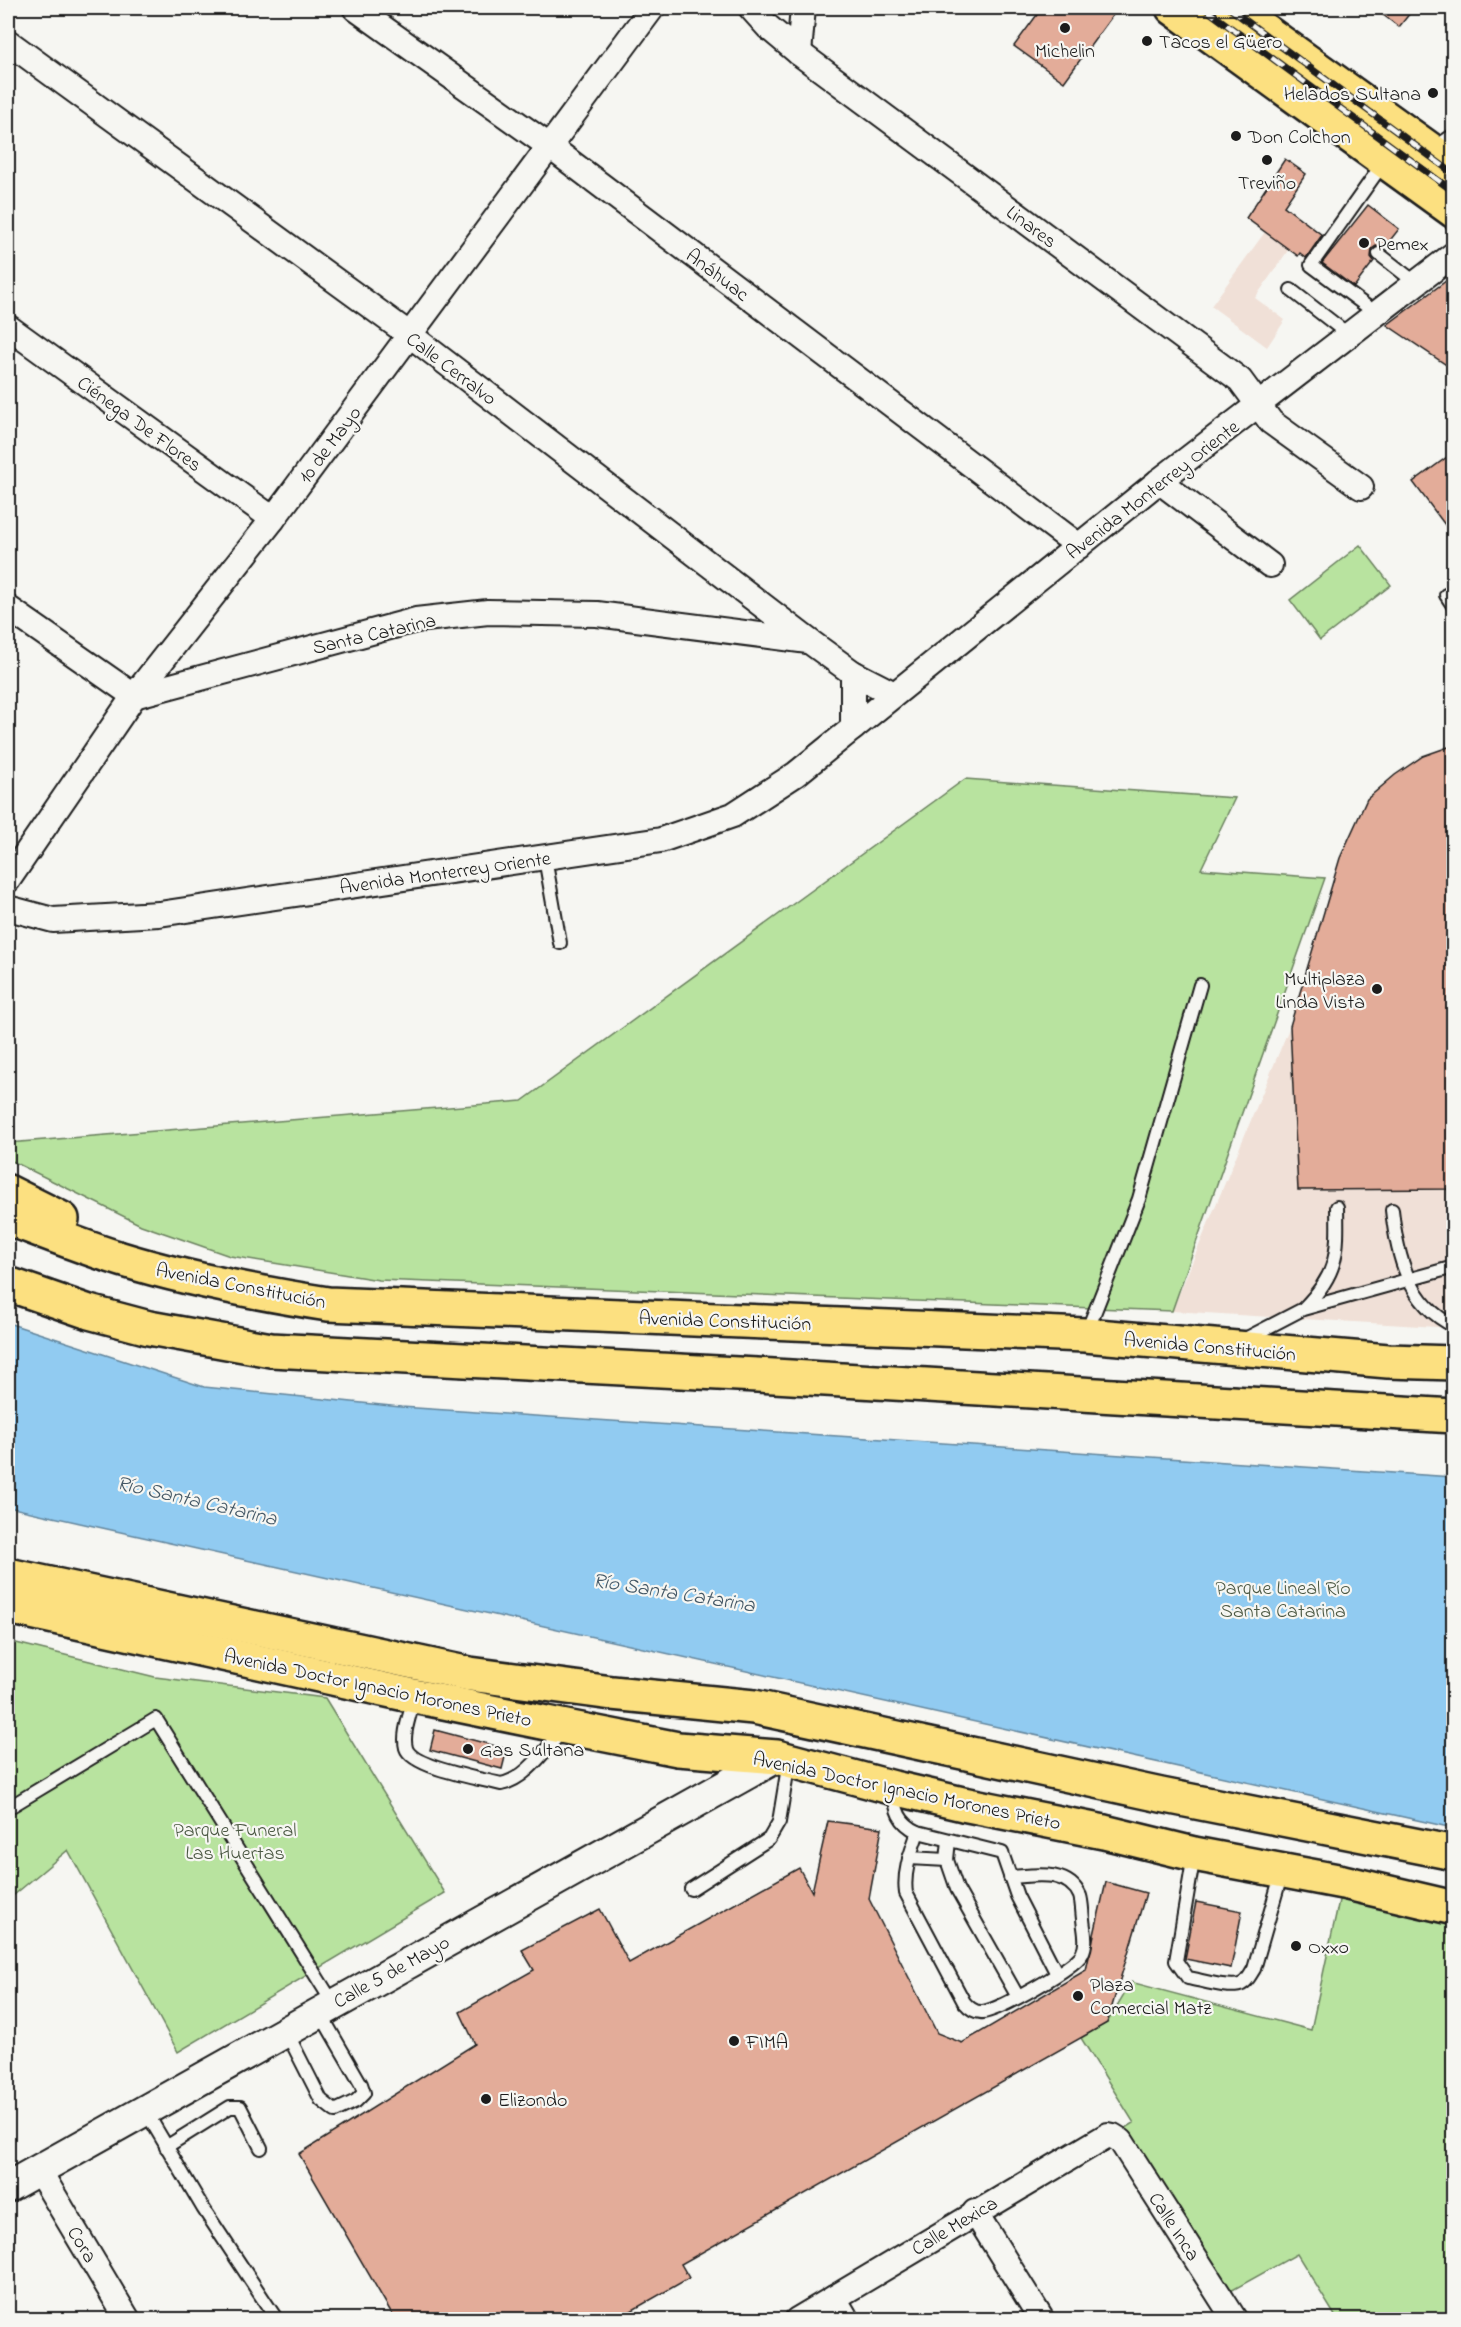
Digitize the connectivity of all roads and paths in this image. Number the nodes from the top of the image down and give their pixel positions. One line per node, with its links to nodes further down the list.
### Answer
1 (355, 8): 10 (street, Anáhuac)
2 (652, 8): 10 (street, 10 de Mayo)
3 (751, 8): 8 (street, Linares)
4 (803, 8): 8 (street)
5 (1173, 8): 9 (highway)
6 (1233, 8): 11 (highway)
7 (8, 42): 20 (street, Calle Cerralvo)
8 (799, 53): 22 (street, Linares)
9 (1235, 54): 11 (highway); 12 (highway)
10 (549, 146): 20 (street, 10 de Mayo); 26 (street, Anáhuac)
11 (1448, 154)
12 (1384, 162): 13 (highway); 18 (lane)
13 (1454, 211)
14 (1379, 254): 16 (lane)
15 (1454, 254): 16 (street, Avenida Monterrey Oriente)
16 (1416, 283): 18 (street, Avenida Monterrey Oriente)
17 (1291, 290): 21 (lane)
18 (1377, 314): 21 (street, Avenida Monterrey Oriente)
19 (8, 327): 25 (street, Ciénega De Flores)
20 (410, 335): 25 (street, 10 de Mayo); 31 (street, Calle Cerralvo)
21 (1349, 335): 22 (street, Avenida Monterrey Oriente)
22 (1258, 405): 23 (street, Avenida Monterrey Oriente); 24 (street, Linares)
23 (1159, 481): 26 (street, Avenida Monterrey Oriente); 27 (street)
24 (1361, 487)
25 (273, 519): 34 (street, 10 de Mayo)
26 (1079, 546): 33 (street, Avenida Monterrey Oriente)
27 (1270, 565)
28 (1446, 595): 30 (lane)
29 (8, 608): 34 (street)
30 (1454, 608)
31 (809, 641): 32 (street, Calle Cerralvo); 34 (street, Santa Catarina)
32 (854, 673): 33 (street, Calle Cerralvo); 35 (street)
33 (894, 694): 35 (street, Avenida Monterrey Oriente)
34 (134, 696): 37 (street, 10 de Mayo)
35 (853, 728): 36 (street, Avenida Monterrey Oriente)
36 (545, 858): 38 (street, Avenida Monterrey Oriente); 39 (lane)
37 (8, 880)
38 (8, 908)
39 (560, 943)
40 (1200, 985): 51 (lane)
41 (8, 1192): 45 (highway)
42 (1337, 1207): 49 (lane)
43 (1392, 1210): 47 (lane)
44 (8, 1218): 45 (highway, Avenida Constitución)
45 (120, 1259): 51 (highway, Avenida Constitución)
46 (1454, 1267): 47 (lane)
47 (1408, 1281): 49 (lane); 50 (lane)
48 (8, 1284): 54 (highway)
49 (1303, 1309): 52 (lane)
50 (1454, 1326)
51 (1085, 1335): 52 (highway, Avenida Constitución)
52 (1229, 1348): 53 (highway, Avenida Constitución)
53 (1454, 1363)
54 (1446, 1413)
55 (8, 1575): 64 (highway, Avenida Doctor Ignacio Morones Prieto)
56 (8, 1607): 57 (highway, Avenida Doctor Ignacio Morones Prieto)
57 (414, 1696): 58 (highway, Avenida Doctor Ignacio Morones Prieto); 58 (lane)
58 (566, 1727): 59 (highway, Avenida Doctor Ignacio Morones Prieto)
59 (783, 1758): 60 (highway, Avenida Doctor Ignacio Morones Prieto); 70 (lane); 74 (street, Calle 5 de Mayo)
60 (894, 1788): 62 (lane); 65 (highway, Avenida Doctor Ignacio Morones Prieto)
61 (8, 1808): 74 (lane)
62 (918, 1832): 63 (lane); 66 (lane)
63 (950, 1840): 67 (lane); 69 (lane)
64 (1454, 1853)
65 (1194, 1854): 68 (highway, Avenida Doctor Ignacio Morones Prieto); 68 (lane)
66 (909, 1858): 67 (lane); 73 (lane)
67 (947, 1860): 73 (lane)
68 (1283, 1870): 71 (highway, Avenida Doctor Ignacio Morones Prieto)
69 (1010, 1877): 72 (lane); 72 (lane)
70 (691, 1888)
71 (1454, 1908)
72 (1057, 1974): 73 (lane)
73 (1018, 1997)
74 (326, 2007): 75 (street, Calle 5 de Mayo); 75 (lane)
75 (285, 2030): 76 (street, Calle 5 de Mayo)
76 (144, 2109): 78 (lane); 80 (street, Calle 5 de Mayo)
77 (1113, 2136): 82 (street, Calle Mexica); 89 (street, Calle Inca)
78 (166, 2146): 79 (lane); 85 (lane)
79 (261, 2148)
80 (38, 2169): 81 (street, Calle 5 de Mayo); 84 (street, Cora)
81 (8, 2187)
82 (975, 2212): 83 (street, Calle Mexica); 88 (street)
83 (834, 2298): 86 (street, Calle Mexica); 87 (street)
84 (128, 2319)
85 (277, 2319)
86 (797, 2319)
87 (847, 2319)
88 (1042, 2319)
89 (1235, 2319)

